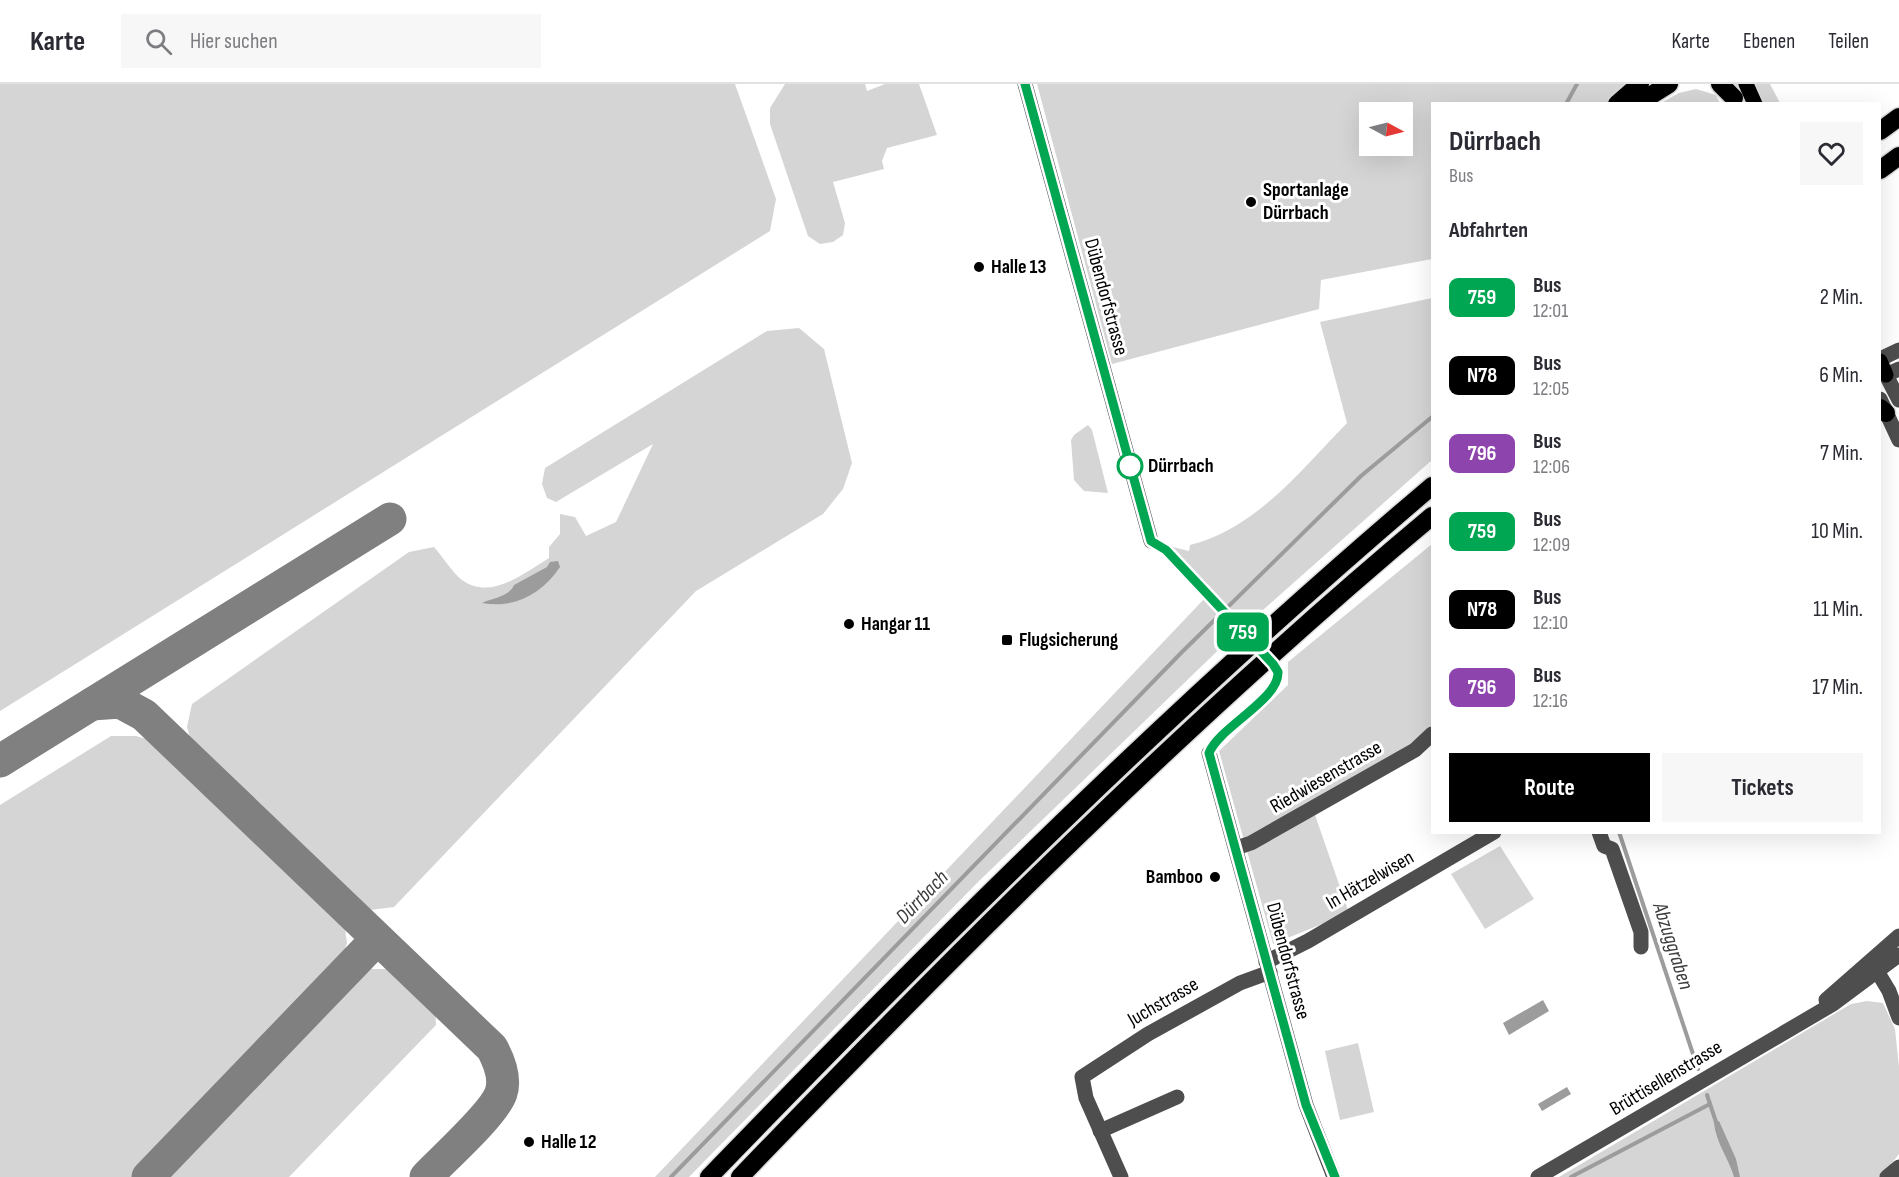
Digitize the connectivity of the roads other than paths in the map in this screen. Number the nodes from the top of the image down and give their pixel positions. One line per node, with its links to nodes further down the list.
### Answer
1 (1025, 84): 19 (street, Dübendorfstrasse)
2 (1640, 84): 6 (highway)
3 (1669, 84): 7 (highway)
4 (1720, 84): 5 (highway)
5 (1741, 93)
6 (1619, 102)
7 (1640, 102)
8 (1899, 117): 9 (highway)
9 (1881, 130)
10 (1899, 156): 11 (highway)
11 (1881, 169)
12 (1899, 350): 13 (street)
13 (1881, 359)
14 (1885, 375): 15 (street)
15 (1889, 407): 16 (street)
16 (1899, 440)
17 (1431, 487): 34 (highway)
18 (1431, 517): 35 (highway)
19 (1151, 541)
20 (1431, 735): 24 (street, Riedwiesenstrasse)
21 (1209, 753): 24 (street, Dübendorfstrasse)
22 (1491, 834): 28 (street, In Hätzelwisen)
23 (1600, 834): 26 (street)
24 (1236, 848): 28 (street, Dübendorfstrasse)
25 (1899, 936): 29 (street, Brüttisellenstrasse)
26 (1641, 947)
27 (1899, 955): 29 (street, Brüttisellenstrasse)
28 (1268, 967): 32 (street, Juchstrasse); 37 (street, Dübendorfstrasse)
29 (1874, 967): 30 (street); 38 (street, Brüttisellenstrasse)
30 (1899, 1018)
31 (1177, 1097): 32 (street)
32 (1100, 1131): 36 (street)
33 (1899, 1167): 39 (street)
34 (709, 1177)
35 (740, 1177)
36 (1121, 1177)
37 (1334, 1177)
38 (1538, 1177)
39 (1887, 1177)

